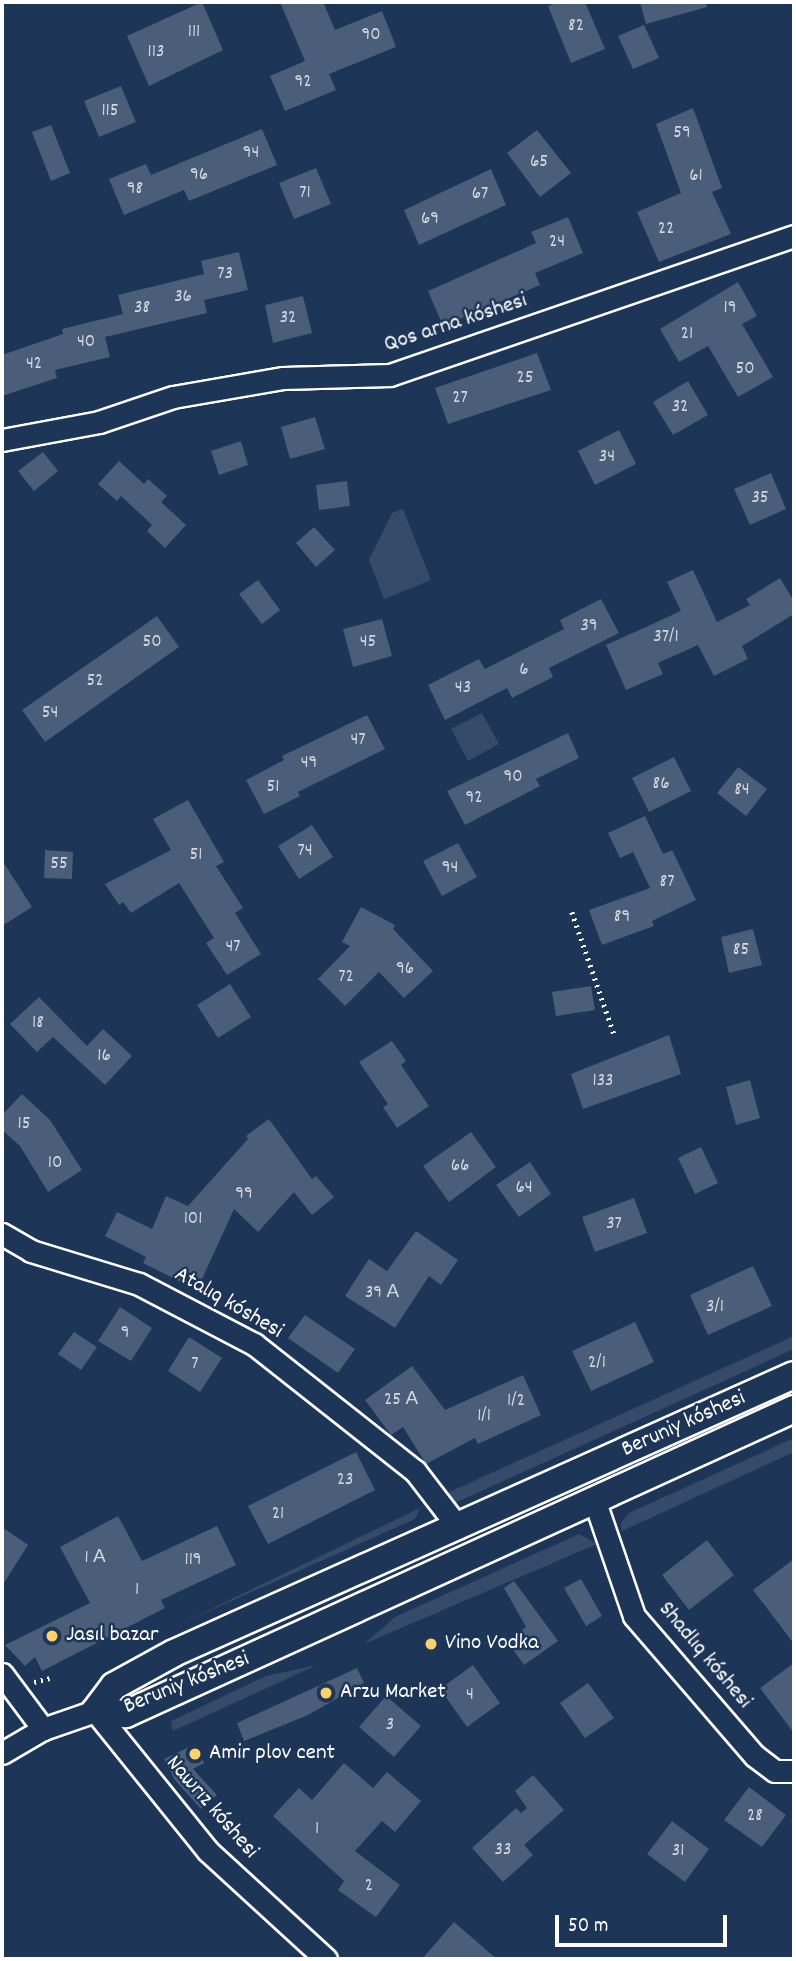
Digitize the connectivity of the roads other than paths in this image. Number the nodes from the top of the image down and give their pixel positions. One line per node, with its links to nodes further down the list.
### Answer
1 (794, 236): 2 (street, Qos arna kóshesi)
2 (2, 440)
3 (2, 1234): 7 (street, Atalıq kóshesi)
4 (794, 1375): 7 (street, Beruniy kóshesi)
5 (794, 1409): 6 (street, Beruniy kóshesi)
6 (595, 1502): 9 (street, Beruniy kóshesi); 12 (street, Shadlıq kóshesi)
7 (458, 1527): 9 (street, Beruniy kóshesi)
8 (2, 1674): 10 (street)
9 (96, 1712): 10 (street); 13 (street, Nawrız kóshesi)
10 (43, 1729): 11 (street)
11 (2, 1753)
12 (794, 1771)
13 (326, 1959)

